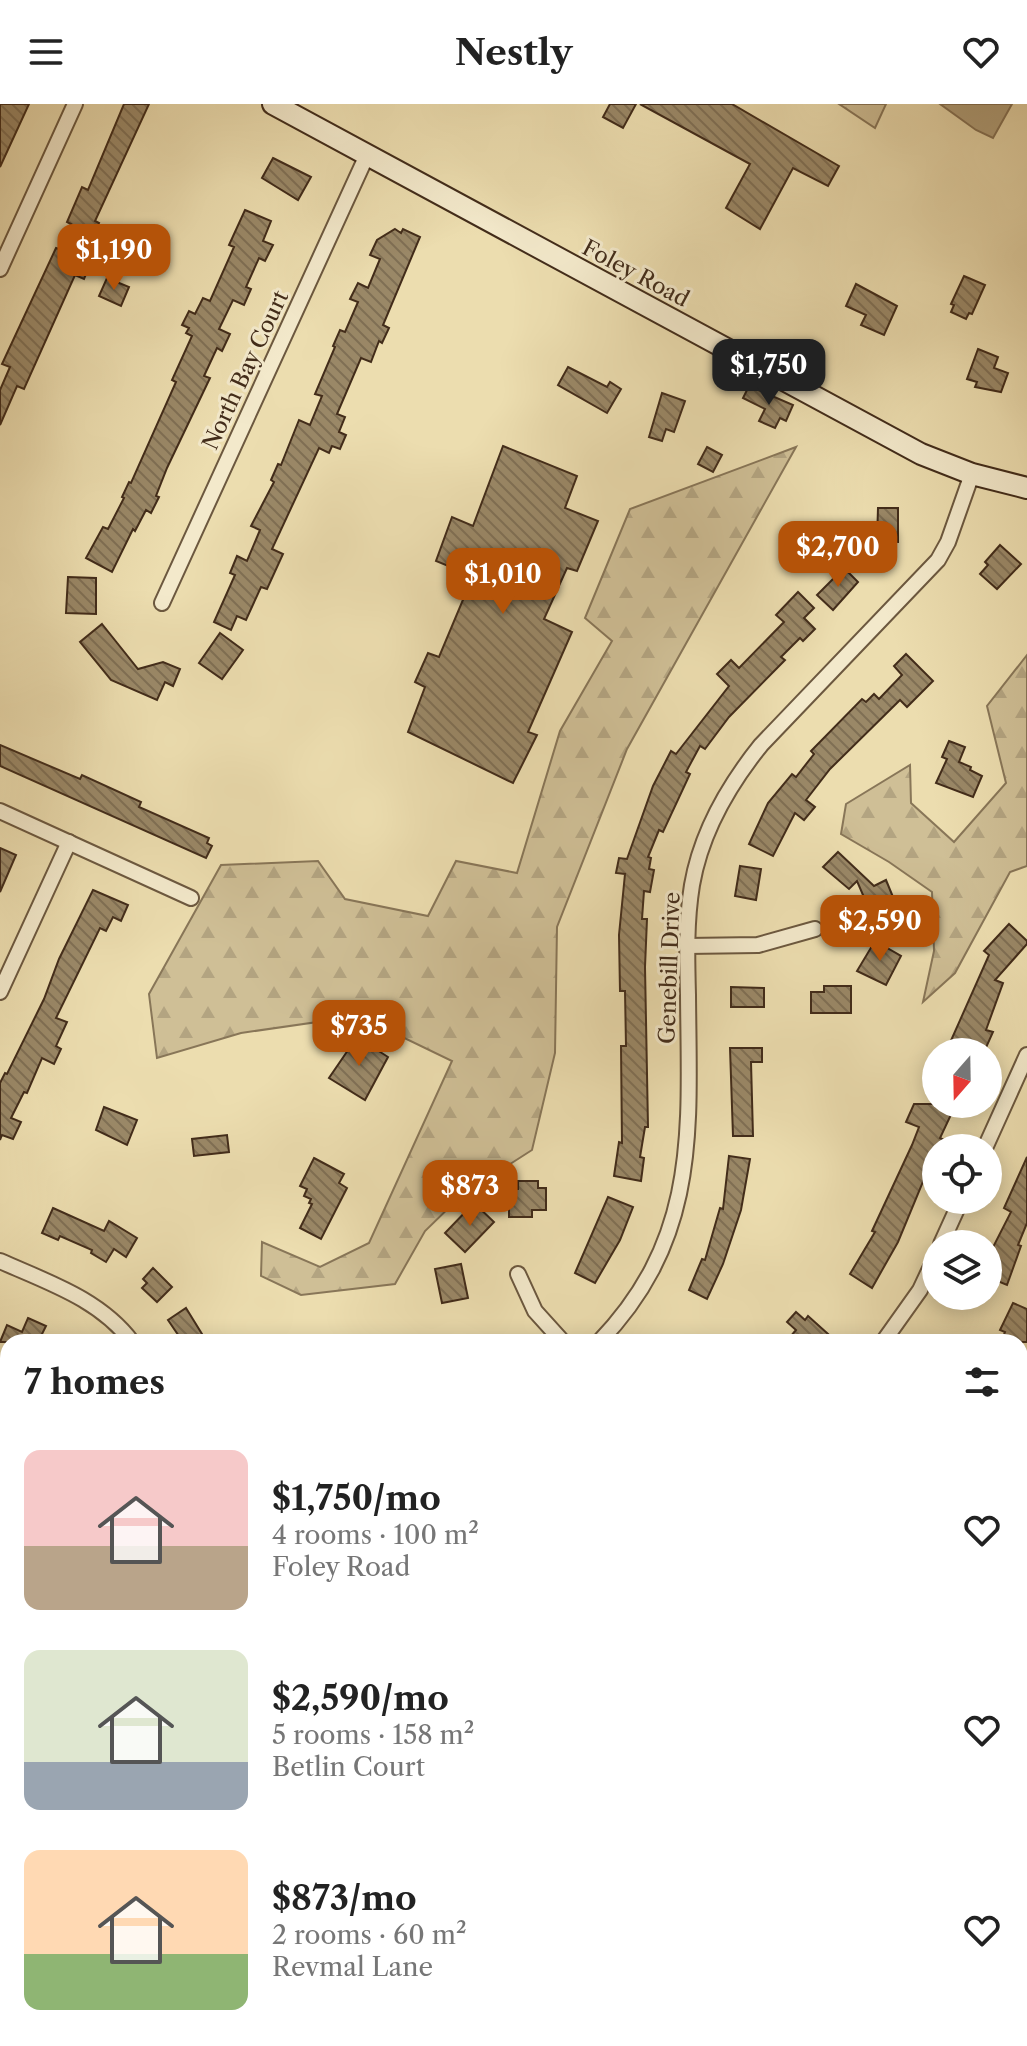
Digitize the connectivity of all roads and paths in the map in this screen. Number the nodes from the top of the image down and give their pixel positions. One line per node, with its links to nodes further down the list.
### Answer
1 (75, 104): 4 (street)
2 (273, 104): 3 (street, Foley Road)
3 (367, 155): 5 (street, Foley Road); 7 (street, North Bay Court)
4 (0, 269)
5 (972, 474): 6 (street, Foley Road); 12 (street, Genebill Drive)
6 (1027, 488)
7 (162, 603)
8 (0, 811): 9 (street)
9 (69, 842): 10 (street); 13 (street)
10 (191, 898)
11 (815, 929): 12 (street)
12 (687, 946): 21 (street, Genebill Drive)
13 (0, 992)
14 (1027, 1055): 15 (street)
15 (991, 1134)
16 (0, 1261): 19 (street)
17 (518, 1274): 20 (street)
18 (922, 1286): 22 (street)
19 (125, 1334)
20 (556, 1334)
21 (605, 1334)
22 (889, 1334)

